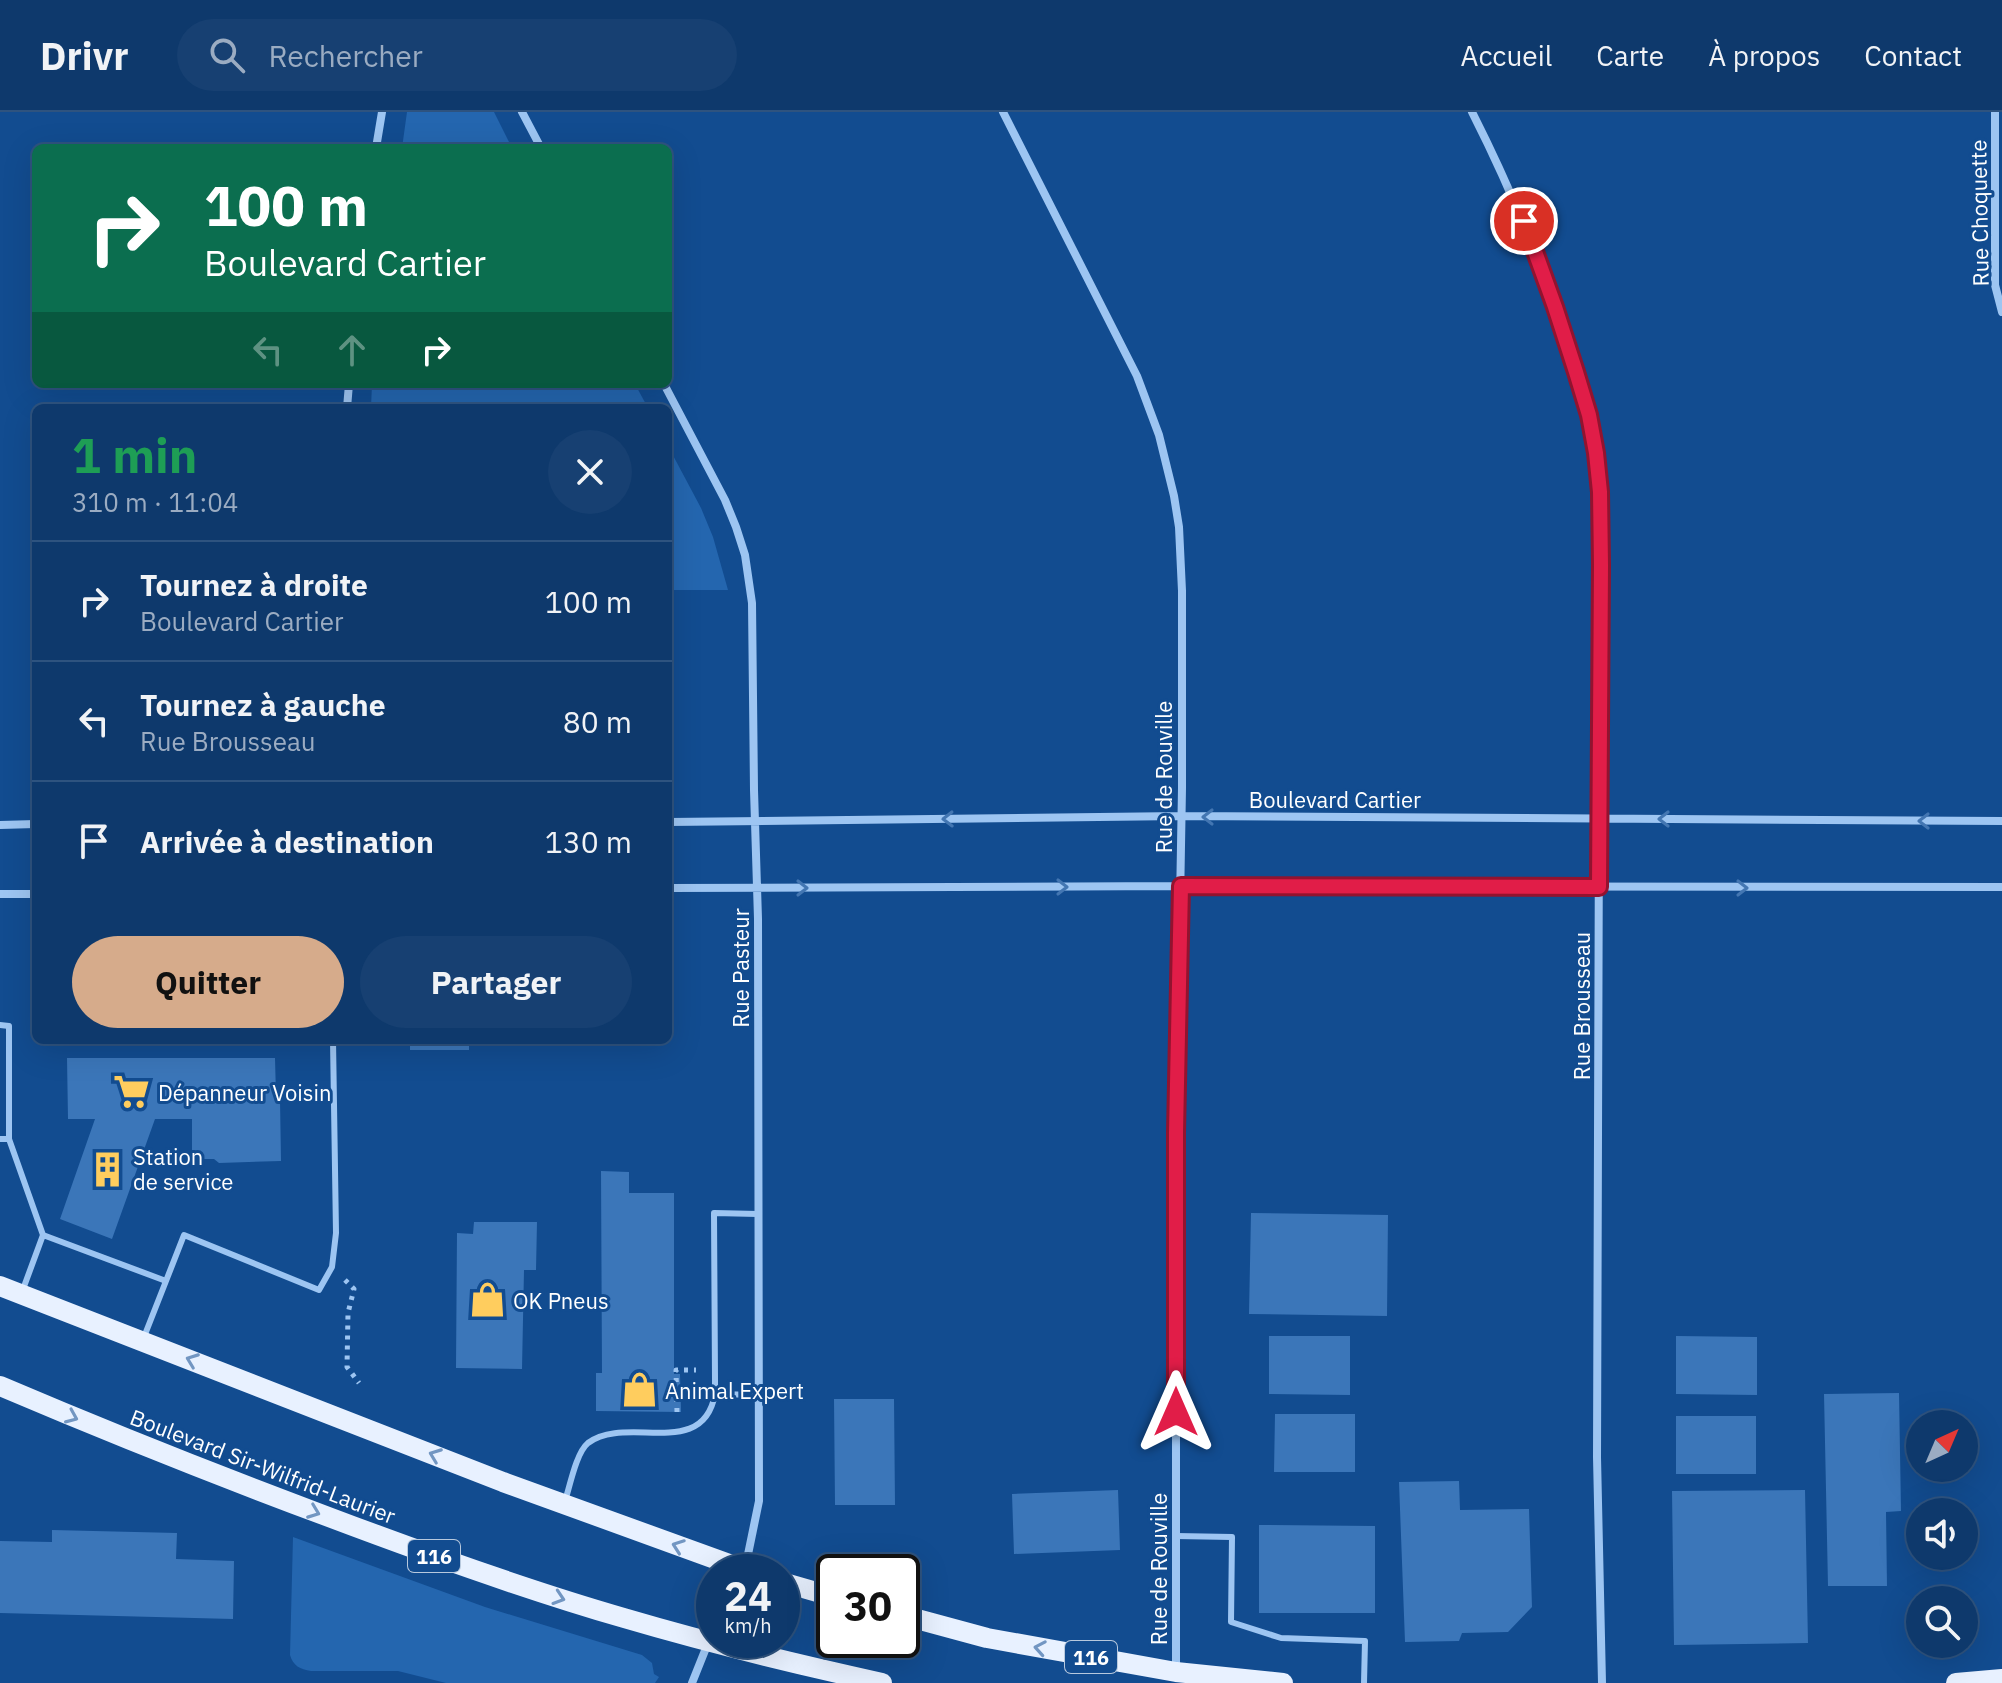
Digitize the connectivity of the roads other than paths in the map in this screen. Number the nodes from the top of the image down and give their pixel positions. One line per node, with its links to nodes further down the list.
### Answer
1 (382, 112): 6 (street)
2 (522, 112): 7 (street)
3 (1003, 112): 10 (street, Rue de Rouville)
4 (1472, 112): 11 (street, Rue Brousseau)
5 (1995, 112): 8 (street, Rue Choquette)
6 (377, 144)
7 (539, 144)
8 (2002, 312)
9 (666, 388): 14 (street, Rue Pasteur)
10 (1181, 816): 11 (street, Boulevard Cartier, one-way to 10); 14 (street, Boulevard Cartier, one-way to 14); 17 (street, Rue de Rouville)
11 (1599, 819): 12 (street, Boulevard Cartier, one-way to 11); 18 (street, Rue Brousseau)
12 (2002, 821)
13 (672, 822): 14 (street, Boulevard Cartier)
14 (756, 822): 21 (street, Rue Pasteur)
15 (32, 824): 16 (street)
16 (0, 825)
17 (1181, 886): 18 (street); 21 (street, one-way to 17); 38 (street, Rue de Rouville)
18 (1599, 887): 19 (street, one-way to 19); 51 (street, Rue Brousseau)
19 (2002, 887)
20 (672, 888): 21 (street)
21 (757, 888): 28 (street, Rue Pasteur)
22 (0, 894): 23 (street)
23 (32, 894)
24 (0, 1025): 27 (lane)
25 (333, 1044): 30 (lane)
26 (0, 1139): 27 (lane)
27 (9, 1139): 29 (lane)
28 (758, 1214): 35 (lane); 36 (street, Rue Pasteur)
29 (43, 1235): 30 (lane); 32 (lane)
30 (166, 1281): 33 (lane)
31 (0, 1286): 32 (main road)
32 (21, 1294): 33 (main road)
33 (143, 1341): 37 (main road, one-way to 33)
34 (0, 1386): 42 (main road, Boulevard Sir-Wilfrid-Laurier / 116, one-way to 42)
35 (715, 1394): 36 (lane); 37 (lane)
36 (759, 1395): 40 (street, Rue Pasteur)
37 (564, 1504): 39 (main road, one-way to 37)
38 (1176, 1536): 45 (street, Rue de Rouville); 50 (lane)
39 (701, 1554)
40 (751, 1554)
41 (920, 1620): 45 (main road, 116, one-way to 41)
42 (696, 1638)
43 (702, 1658): 47 (street)
44 (776, 1658): 48 (main road, Boulevard Sir-Wilfrid-Laurier / 116)
45 (1176, 1672): 49 (main road, 116)
46 (2002, 1679): 52 (main road)
47 (692, 1683)
48 (882, 1683)
49 (1283, 1683)
50 (1364, 1683)
51 (1602, 1683)
52 (1956, 1683)

